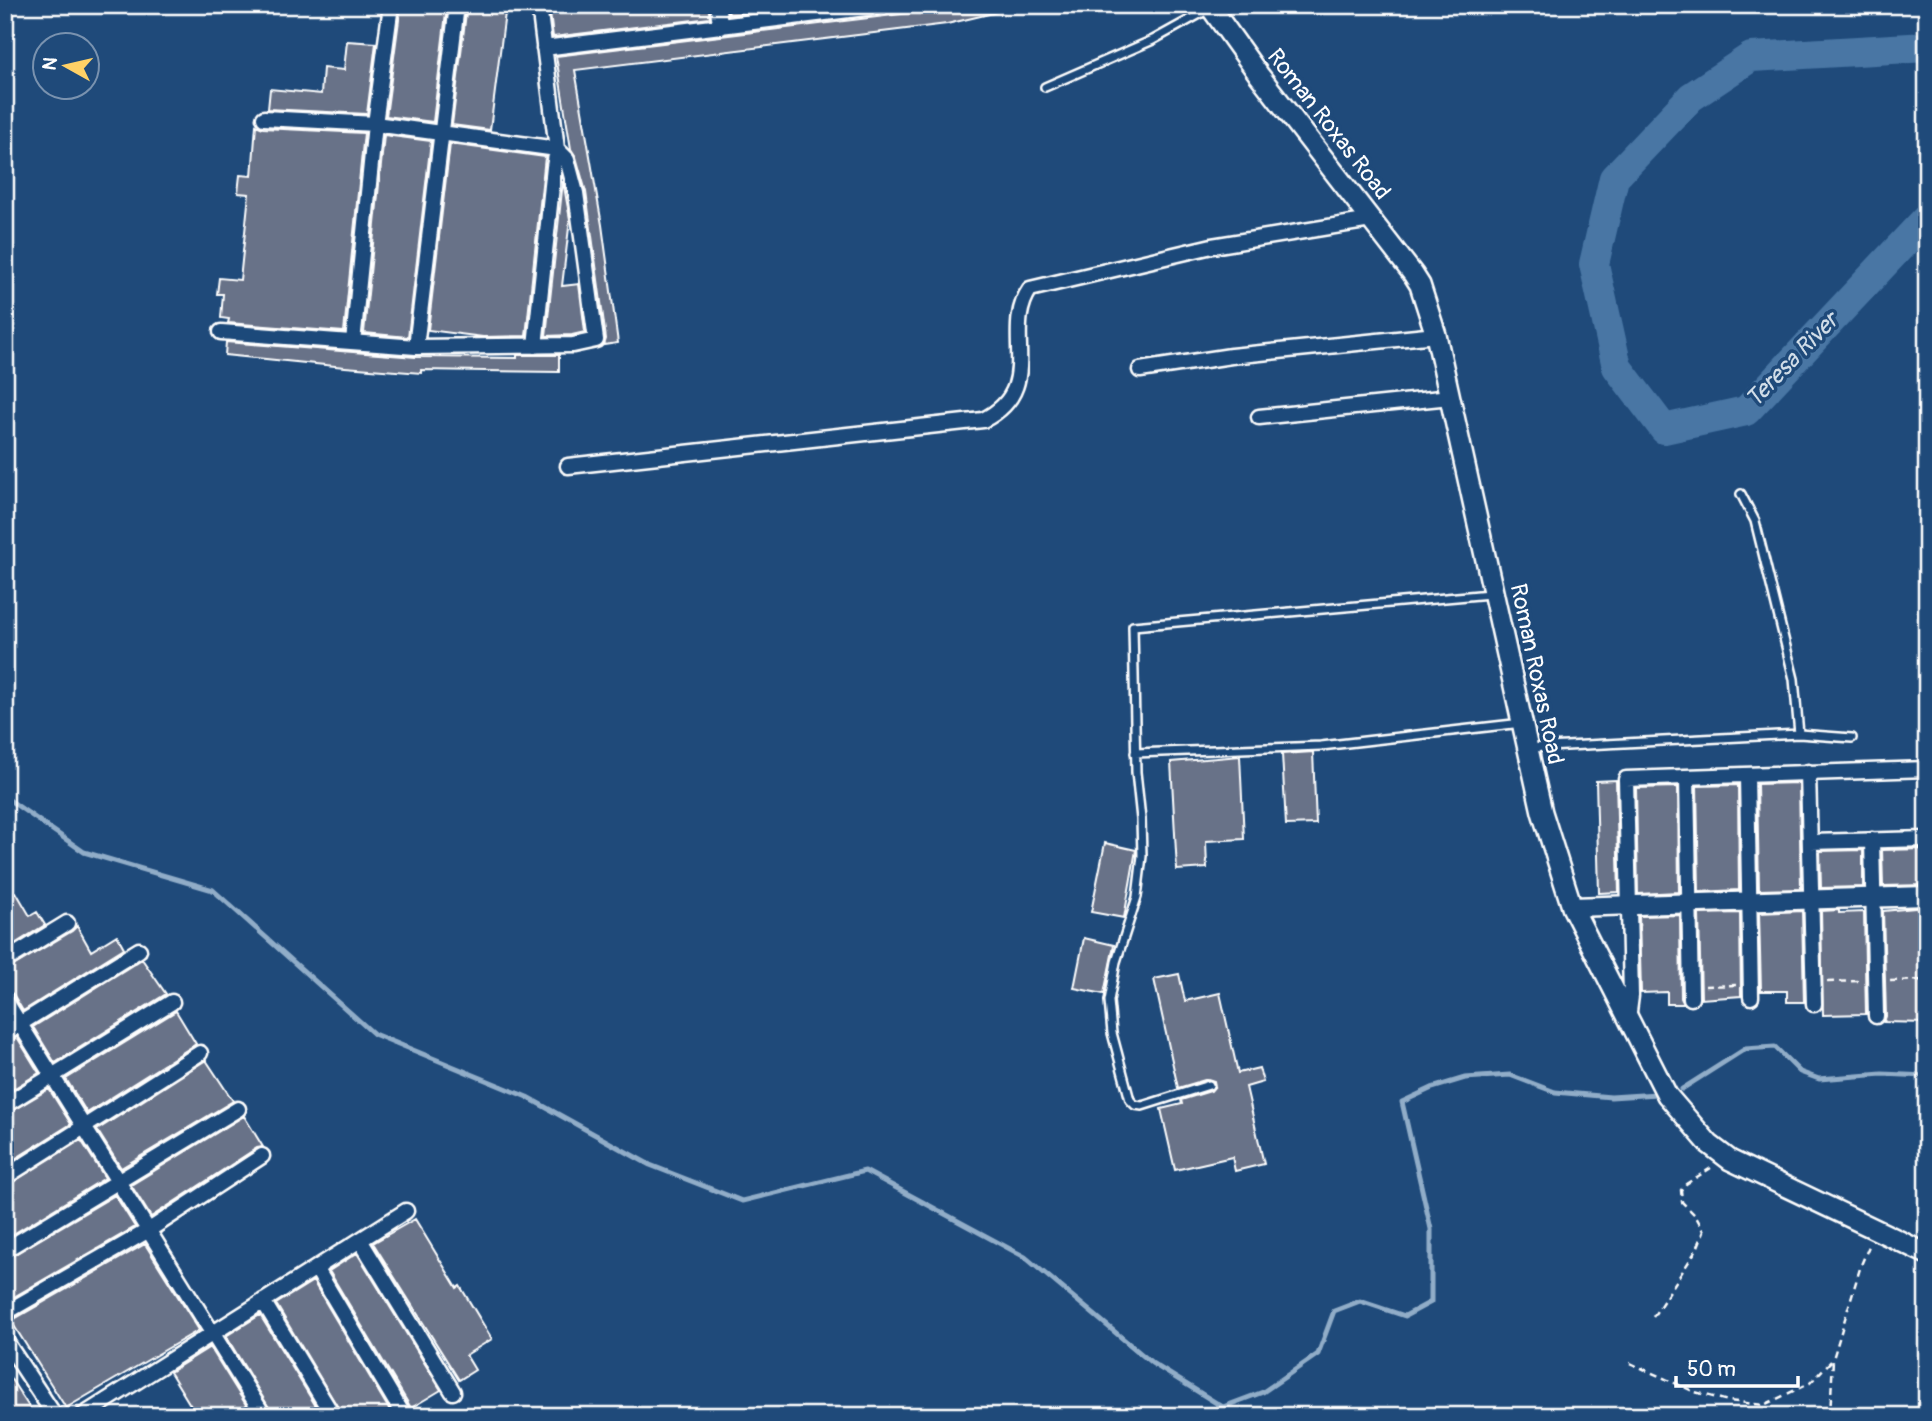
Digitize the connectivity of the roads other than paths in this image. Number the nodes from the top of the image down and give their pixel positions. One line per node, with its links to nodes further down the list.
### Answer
1 (391, 5): 11 (street)
2 (457, 5): 12 (street)
3 (539, 5): 8 (street)
4 (717, 5): 7 (street)
5 (890, 5): 7 (street)
6 (1210, 7): 9 (lane); 14 (main road, Roman Roxas Road)
7 (721, 27): 8 (street)
8 (544, 47): 13 (street)
9 (1045, 86)
10 (264, 118): 11 (street)
11 (375, 124): 12 (street); 17 (street)
12 (442, 133): 13 (street); 19 (street)
13 (557, 149): 18 (street); 18 (street)
14 (1371, 220): 16 (main road, Roman Roxas Road); 23 (street)
15 (221, 331): 17 (street)
16 (1436, 335): 20 (street); 21 (main road, Roman Roxas Road)
17 (353, 342): 19 (street)
18 (535, 346): 19 (street)
19 (415, 347)
20 (1140, 370)
21 (1450, 397): 22 (street); 25 (main road, Roman Roxas Road)
22 (1259, 417)
23 (568, 466)
24 (1741, 494): 27 (lane)
25 (1494, 593): 26 (main road, Roman Roxas Road); 30 (lane)
26 (1522, 723): 29 (main road, Roman Roxas Road); 30 (lane)
27 (1799, 734): 28 (lane); 29 (lane)
28 (1852, 738)
29 (1527, 748): 44 (main road, Roman Roxas Road)
30 (1135, 753): 59 (lane)
31 (1927, 769): 32 (street)
32 (1808, 772): 33 (street); 37 (street)
33 (1747, 775): 34 (street); 41 (street)
34 (1687, 777): 42 (street); 43 (street)
35 (1927, 839): 36 (street)
36 (1872, 841): 37 (street); 39 (street)
37 (1810, 842): 40 (street)
38 (1927, 896): 39 (street)
39 (1873, 898): 40 (street); 53 (street)
40 (1811, 900): 41 (street); 52 (street)
41 (1750, 902): 42 (street); 48 (street)
42 (1689, 903): 43 (street); 49 (street)
43 (1629, 905): 44 (street); 54 (street)
44 (1572, 907): 54 (main road, Roman Roxas Road)
45 (67, 923): 47 (street)
46 (139, 950): 55 (street)
47 (5, 961)
48 (1751, 991)
49 (1691, 992)
50 (5, 1000): 55 (street)
51 (172, 1002): 58 (street)
52 (1814, 1004)
53 (1876, 1016)
54 (1628, 1020): 70 (main road, Roman Roxas Road)
55 (20, 1023): 56 (street); 58 (street)
56 (5, 1032)
57 (200, 1053): 62 (street)
58 (52, 1076): 60 (street); 62 (street)
59 (1209, 1085)
60 (5, 1105)
61 (238, 1109): 65 (street)
62 (84, 1126): 64 (street); 65 (street)
63 (262, 1156): 67 (street)
64 (5, 1177)
65 (118, 1181): 67 (street); 69 (street)
66 (406, 1211): 68 (street)
67 (149, 1230): 73 (street); 74 (street)
68 (360, 1240): 71 (street); 76 (street)
69 (5, 1250)
70 (1927, 1254)
71 (316, 1268): 72 (street); 81 (street)
72 (263, 1301): 74 (street); 80 (street)
73 (5, 1313)
74 (213, 1332): 78 (street); 79 (street)
75 (5, 1340): 77 (street)
76 (453, 1392)
77 (55, 1416)
78 (82, 1416)
79 (264, 1416)
80 (332, 1416)
81 (404, 1416)

